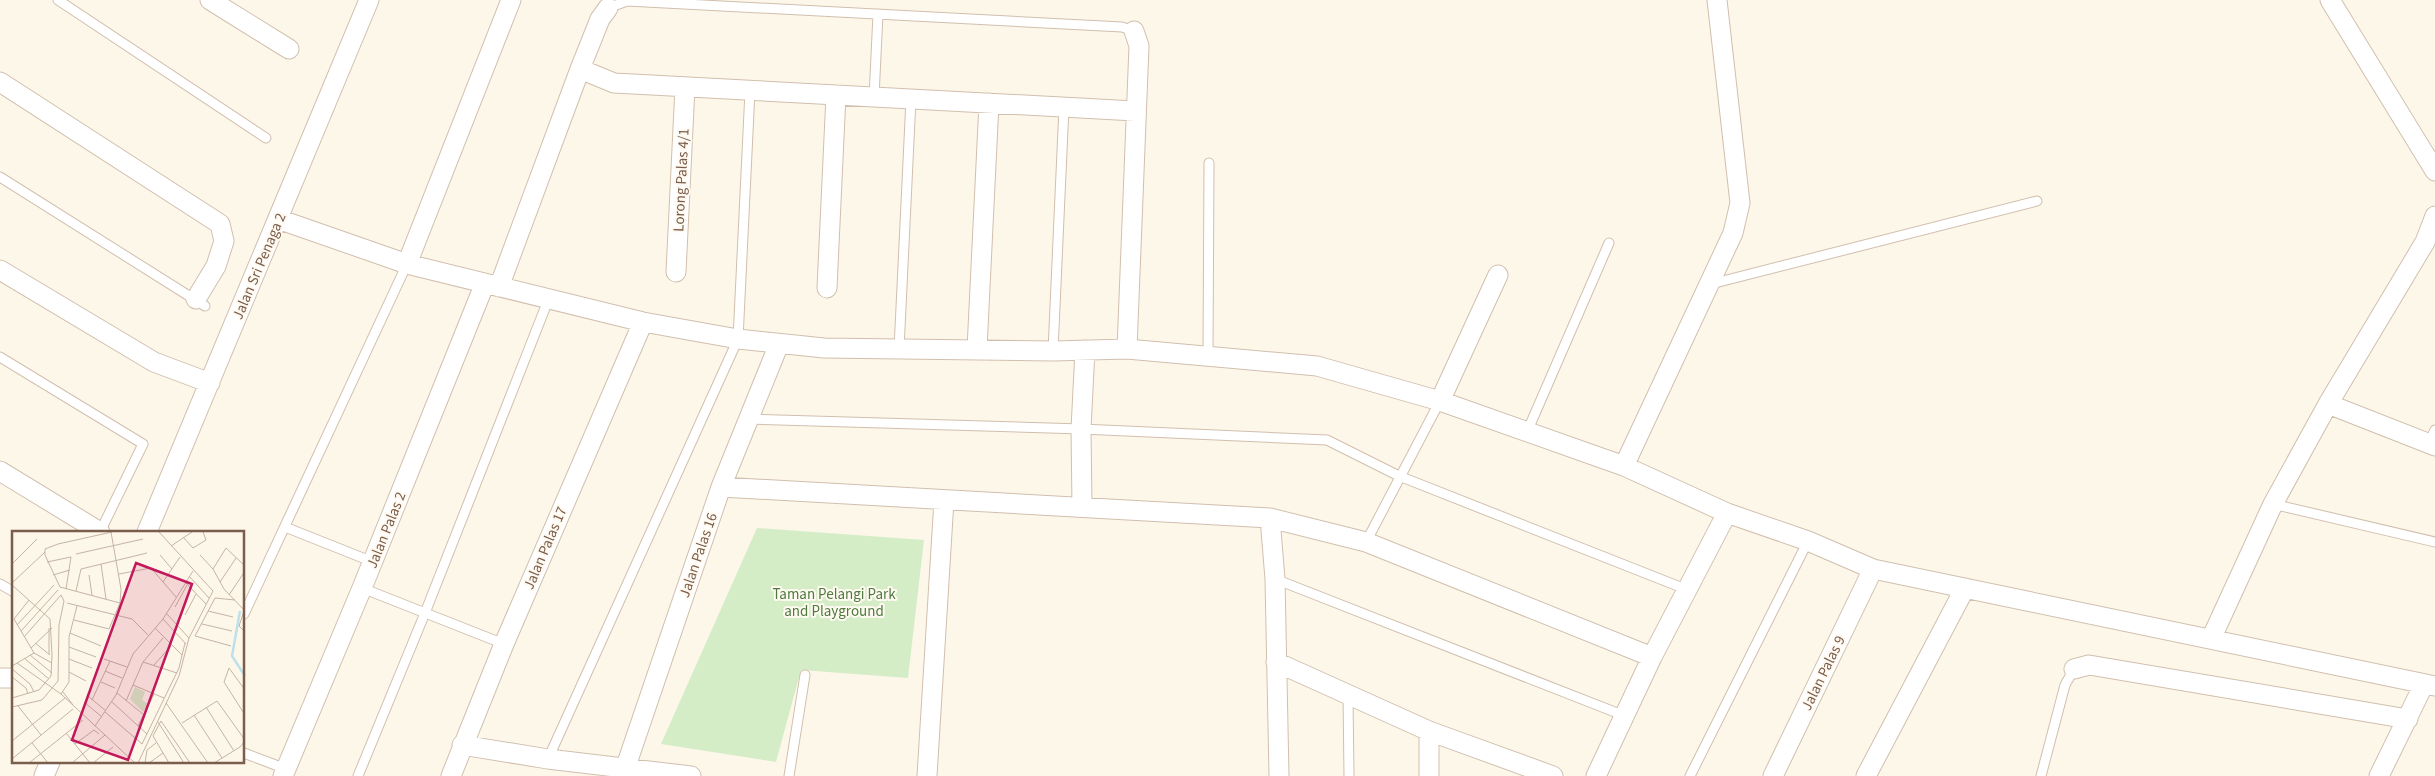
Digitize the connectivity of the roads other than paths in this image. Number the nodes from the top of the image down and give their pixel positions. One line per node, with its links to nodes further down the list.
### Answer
1 (58, 0): 21 (lane)
2 (210, 0): 10 (street)
3 (369, 0): 27 (street, Jalan Sri Penaga 2)
4 (510, 0): 29 (street)
5 (1716, 0): 34 (street)
6 (2330, 0): 23 (street)
7 (608, 8): 8 (lane); 11 (street, Jalan Palas 2)
8 (878, 14): 9 (lane); 16 (lane)
9 (1134, 31): 20 (street)
10 (289, 49)
11 (580, 69): 13 (street); 33 (street, Jalan Palas 2)
12 (0, 82): 37 (street)
13 (685, 87): 14 (street); 31 (street, Lorong Palas 4/1)
14 (750, 91): 15 (street); 39 (lane)
15 (836, 95): 16 (street); 35 (street)
16 (874, 97): 17 (street)
17 (910, 99): 18 (street); 42 (lane)
18 (989, 103): 19 (street); 43 (street)
19 (1064, 107): 20 (street); 45 (lane)
20 (1135, 111): 41 (street)
21 (266, 138)
22 (1209, 163): 46 (lane)
23 (2435, 171)
24 (0, 177): 37 (lane)
25 (2037, 201): 34 (lane)
26 (2435, 216): 50 (street)
27 (278, 219): 29 (street); 48 (street, Jalan Sri Penaga 2)
28 (1609, 243): 53 (lane)
29 (407, 264): 33 (street); 64 (lane)
30 (0, 270): 48 (street)
31 (676, 272)
32 (1498, 275): 49 (street)
33 (492, 285): 36 (street); 71 (street, Jalan Palas 2)
34 (1708, 285): 55 (street)
35 (827, 288)
36 (549, 298): 38 (street); 80 (lane)
37 (200, 303)
38 (643, 322): 39 (street); 82 (street, Jalan Palas 17)
39 (738, 338): 40 (street); 94 (lane)
40 (779, 344): 42 (street); 51 (street, Jalan Palas 16)
41 (1127, 348): 44 (street); 46 (street)
42 (899, 349): 43 (street)
43 (977, 349): 45 (street)
44 (1085, 350): 45 (street); 52 (street)
45 (1053, 351)
46 (1208, 355): 49 (street)
47 (0, 357): 66 (lane)
48 (210, 383): 67 (street, Jalan Sri Penaga 2)
49 (1440, 401): 53 (street); 57 (lane)
50 (2328, 404): 54 (street); 60 (street)
51 (748, 419): 52 (lane); 58 (street, Jalan Palas 16)
52 (1081, 429): 57 (lane); 61 (street)
53 (1526, 432): 55 (street)
54 (2433, 441)
55 (1624, 466): 62 (street)
56 (0, 471): 65 (street)
57 (1399, 476): 69 (lane); 77 (lane)
58 (720, 487): 59 (street); 96 (street, Jalan Palas 16)
59 (944, 500): 61 (street); 103 (street)
60 (2273, 504): 70 (lane); 81 (street)
61 (1082, 508): 63 (street)
62 (1728, 513): 68 (street); 77 (street)
63 (1270, 518): 69 (street); 73 (street)
64 (285, 526): 71 (lane); 79 (lane)
65 (98, 531)
66 (100, 531)
67 (147, 531)
68 (1808, 541): 72 (street); 109 (lane)
69 (1366, 542): 83 (street)
70 (2435, 542)
71 (373, 562): 75 (street, Jalan Palas 2)
72 (1873, 569): 76 (street); 110 (street, Jalan Palas 9)
73 (1275, 579): 84 (street); 89 (lane)
74 (0, 584): 78 (lane)
75 (362, 588): 80 (lane); 97 (street, Jalan Palas 2)
76 (1965, 588): 81 (street); 111 (street)
77 (1689, 590): 83 (street)
78 (12, 591)
79 (245, 612)
80 (425, 613): 82 (lane); 99 (lane)
81 (2210, 639): 87 (street)
82 (504, 644): 92 (street, Jalan Palas 17)
83 (1652, 658): 89 (street)
84 (1276, 662): 88 (street); 104 (street)
85 (2074, 669): 90 (street); 112 (lane)
86 (805, 675): 102 (lane)
87 (2429, 685): 90 (street)
88 (1348, 695): 91 (street); 105 (lane)
89 (1625, 716): 108 (street)
90 (2408, 719): 113 (street)
91 (1430, 731): 106 (street); 107 (street)
92 (462, 745): 94 (street); 100 (street, Jalan Palas 17)
93 (245, 753): 97 (lane)
94 (548, 759): 96 (street)
95 (49, 764): 98 (street)
96 (625, 769): 101 (street)
97 (284, 772)
98 (44, 776)
99 (358, 776)
100 (451, 776)
101 (691, 776)
102 (788, 776)
103 (926, 776)
104 (1279, 776)
105 (1349, 776)
106 (1429, 776)
107 (1552, 776)
108 (1596, 776)
109 (1690, 776)
110 (1773, 776)
111 (1866, 776)
112 (2041, 776)
113 (2380, 776)

